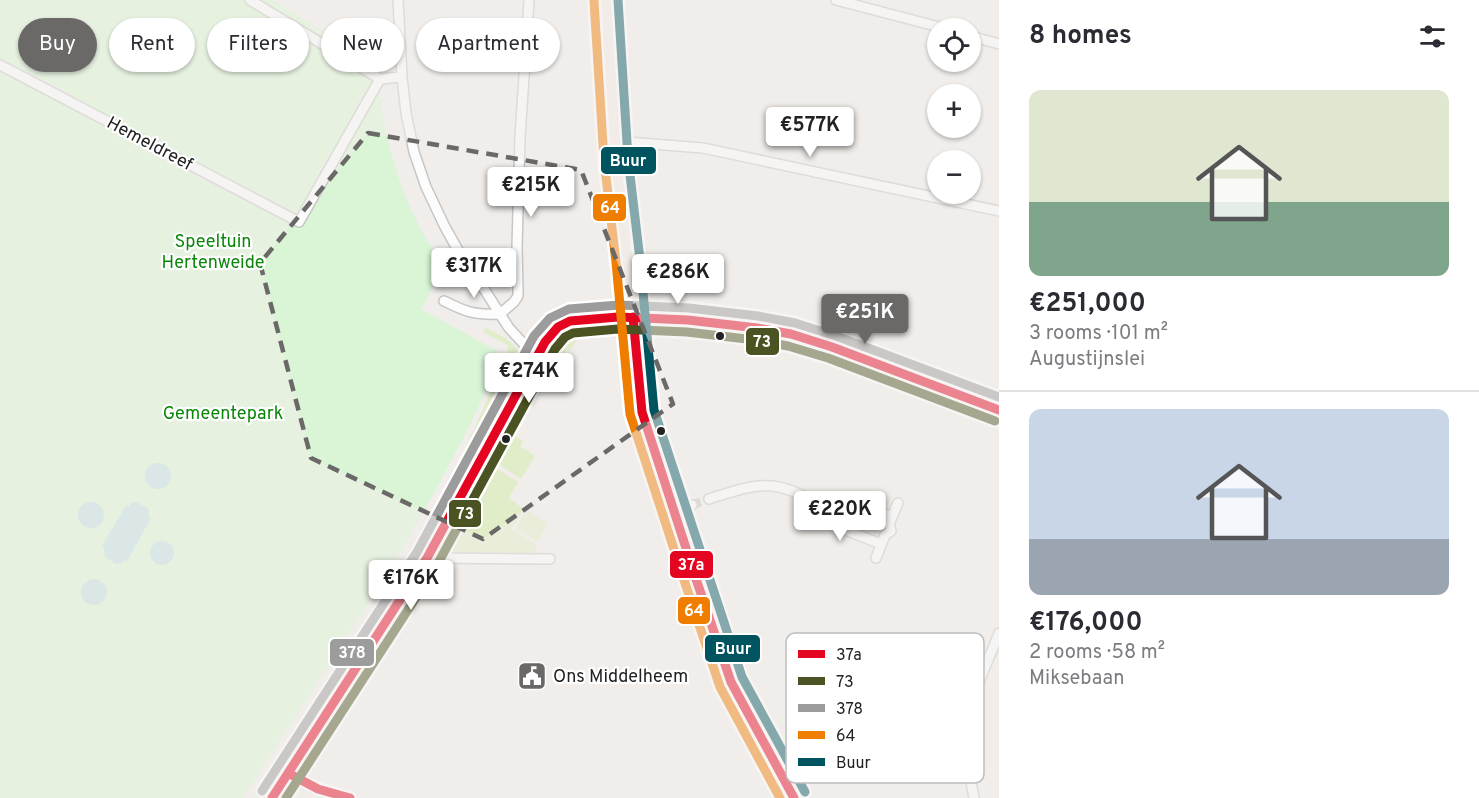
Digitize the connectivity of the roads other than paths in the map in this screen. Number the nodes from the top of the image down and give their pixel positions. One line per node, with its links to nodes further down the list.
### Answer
1 (250, 0): 11 (street)
2 (398, 0): 10 (street)
3 (529, 0): 15 (street)
4 (606, 0): 12 (main road)
5 (836, 0): 6 (street)
6 (927, 24)
7 (981, 39): 8 (street)
8 (999, 44)
9 (0, 65): 11 (street, Hemeldreef)
10 (402, 77): 11 (street); 15 (street)
11 (380, 79)
12 (615, 141): 13 (street); 16 (main road)
13 (999, 211)
14 (444, 301): 15 (street)
15 (500, 314): 17 (street)
16 (633, 317): 17 (main road); 18 (street); 23 (main road)
17 (537, 358): 26 (main road)
18 (999, 410)
19 (709, 499): 22 (street)
20 (898, 503): 24 (street)
21 (692, 505): 23 (street)
22 (832, 509): 24 (street); 25 (street)
23 (673, 511): 35 (main road)
24 (892, 517): 25 (street)
25 (881, 544): 27 (street)
26 (427, 558): 28 (street); 31 (main road)
27 (876, 558)
28 (549, 559)
29 (999, 633): 30 (street)
30 (984, 671)
31 (288, 773): 33 (main road); 34 (street)
32 (971, 783): 36 (street)
33 (272, 798)
34 (350, 798)
35 (794, 798)
36 (974, 798)

